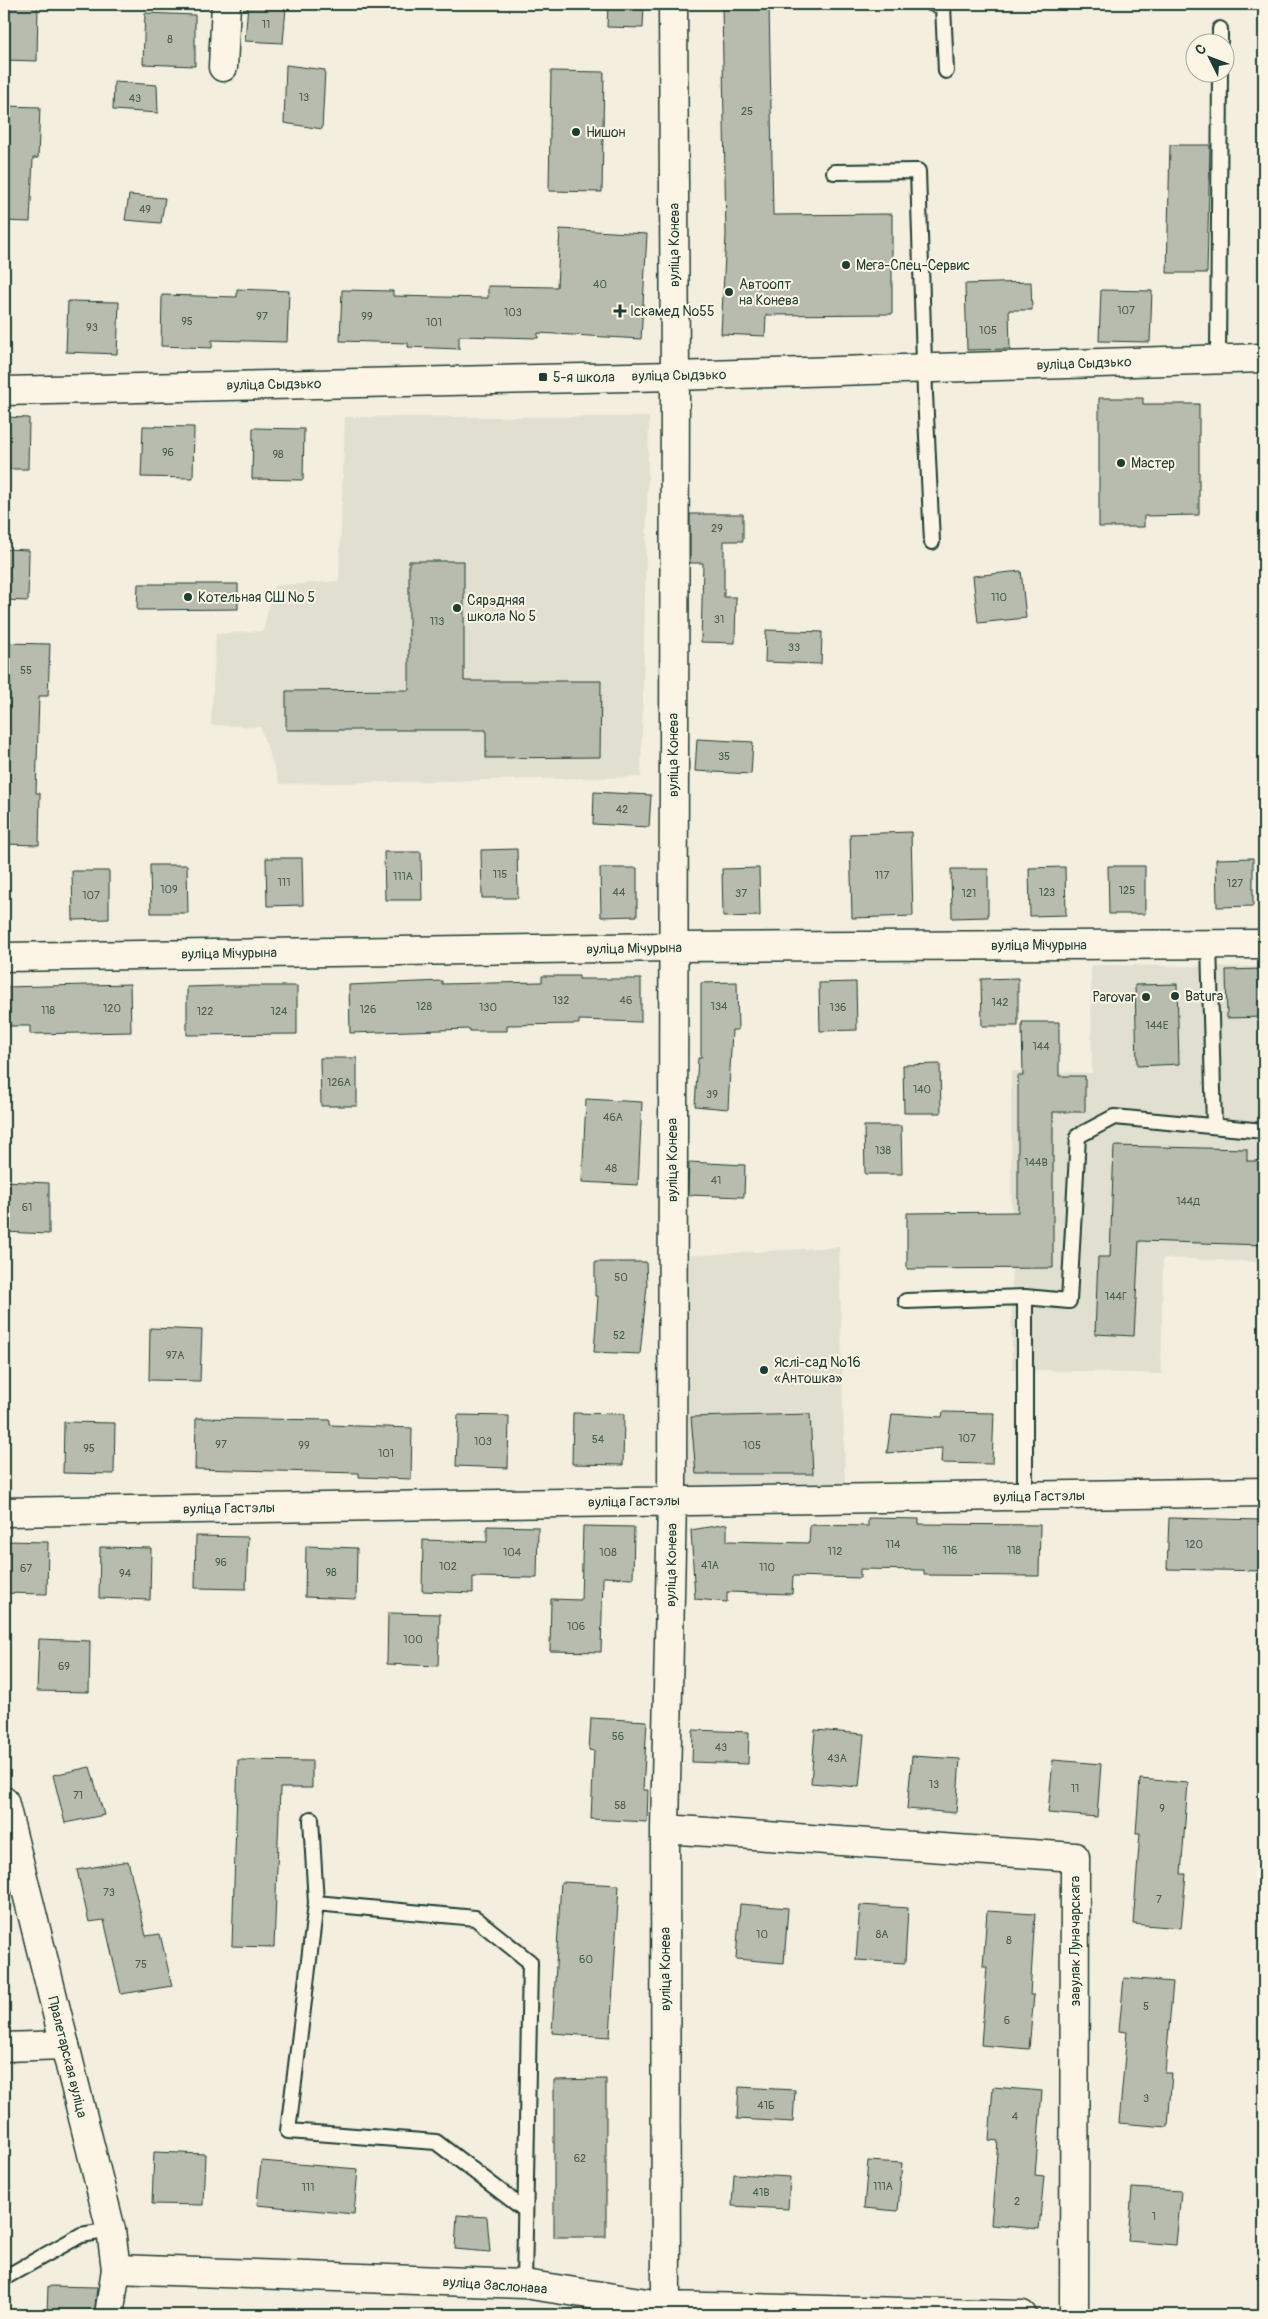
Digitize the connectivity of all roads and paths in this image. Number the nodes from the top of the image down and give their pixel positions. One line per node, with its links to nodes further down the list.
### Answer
1 (226, 4): 4 (street)
2 (673, 4): 11 (street, вуліца Конева)
3 (940, 4): 5 (lane)
4 (223, 67)
5 (946, 71)
6 (1220, 82): 9 (lane)
7 (834, 172): 10 (lane)
8 (1264, 358): 9 (street, вуліца Сыдзько)
9 (1218, 359): 10 (street, вуліца Сыдзько)
10 (924, 368): 11 (street, вуліца Сыдзько); 13 (lane)
11 (675, 376): 12 (street, вуліца Сыдзько); 16 (street, вуліца Конева)
12 (4, 391)
13 (932, 542)
14 (1209, 944): 15 (street, вуліца Мічурына); 16 (street, вуліца Мічурына); 18 (lane)
15 (1264, 944)
16 (672, 947): 17 (street, вуліца Мічурына); 24 (street, вуліца Конева)
17 (4, 957)
18 (1214, 1126): 19 (lane); 20 (lane)
19 (1264, 1131)
20 (1025, 1297): 21 (lane); 23 (lane)
21 (906, 1301)
22 (1264, 1492): 23 (street, вуліца Гастэлы)
23 (1025, 1496): 24 (street, вуліца Гастэлы)
24 (672, 1501): 25 (street, вуліца Гастэлы); 28 (street, вуліца Конева)
25 (4, 1512)
26 (4, 1801): 30 (street, Пралетарская вуліца)
27 (312, 1819): 29 (lane)
28 (665, 1829): 37 (street, вуліца Конева); 40 (street, завулак Луначарскага)
29 (316, 1903): 32 (lane); 32 (lane)
30 (65, 2045): 31 (street); 33 (street, Пралетарская вуліца)
31 (4, 2047)
32 (525, 2210): 36 (lane)
33 (111, 2230): 34 (street, Пралетарская вуліца); 35 (lane)
34 (116, 2269): 36 (street, вуліца Заслонава); 38 (street, Пралетарская вуліца)
35 (4, 2278)
36 (524, 2284): 37 (street, вуліца Заслонава)
37 (666, 2310): 39 (street, вуліца Заслонава)
38 (109, 2315)
39 (1022, 2315)
40 (1074, 2315)

